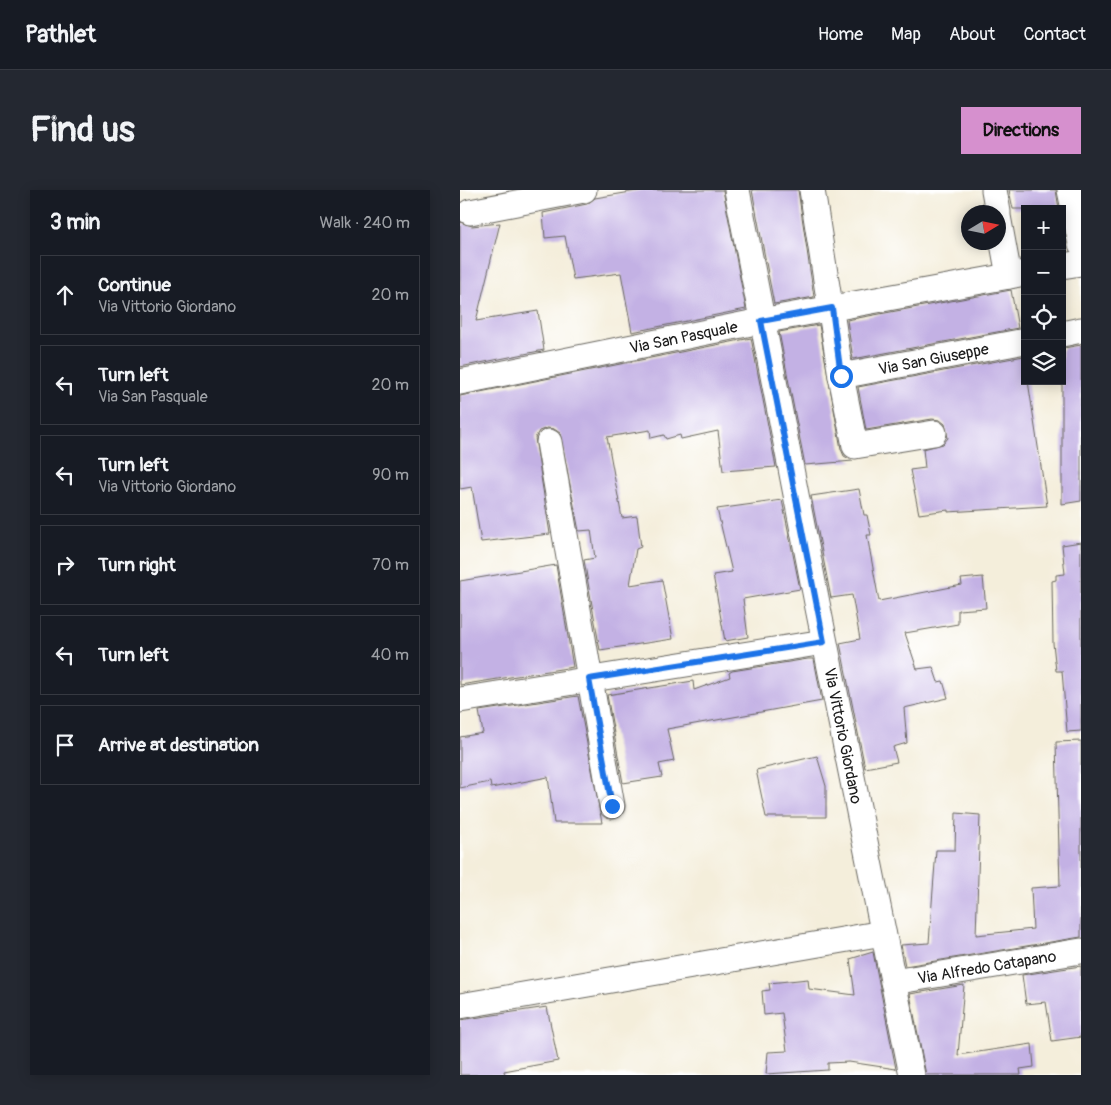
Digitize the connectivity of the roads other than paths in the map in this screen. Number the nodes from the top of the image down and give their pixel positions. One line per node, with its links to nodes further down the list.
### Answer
1 (584, 190): 7 (street)
2 (737, 190): 14 (street, Via Vittorio Giordano)
3 (812, 190): 13 (street)
4 (994, 190): 6 (street)
5 (1070, 190): 9 (street)
6 (996, 205)
7 (470, 212)
8 (1006, 239): 12 (street)
9 (1081, 244)
10 (1081, 263): 11 (street)
11 (1066, 265)
12 (1017, 274): 13 (street, Via San Pasquale)
13 (832, 308): 14 (street, Via San Pasquale); 18 (street)
14 (761, 321): 19 (street, Via San Pasquale); 22 (street, Via Vittorio Giordano)
15 (1081, 330): 16 (street)
16 (1066, 333)
17 (1021, 342): 18 (street, Via San Giuseppe)
18 (841, 376): 20 (street)
19 (460, 382)
20 (934, 433)
21 (549, 442): 23 (street)
22 (824, 642): 23 (street); 26 (street, Via Vittorio Giordano)
23 (589, 679): 24 (street); 25 (street)
24 (460, 700)
25 (612, 806)
26 (883, 933): 28 (street, Via Vittorio Giordano); 29 (street)
27 (1081, 951): 28 (street, Via Alfredo Catapano)
28 (893, 982): 30 (street, Via Vittorio Giordano)
29 (460, 1006)
30 (912, 1075)

